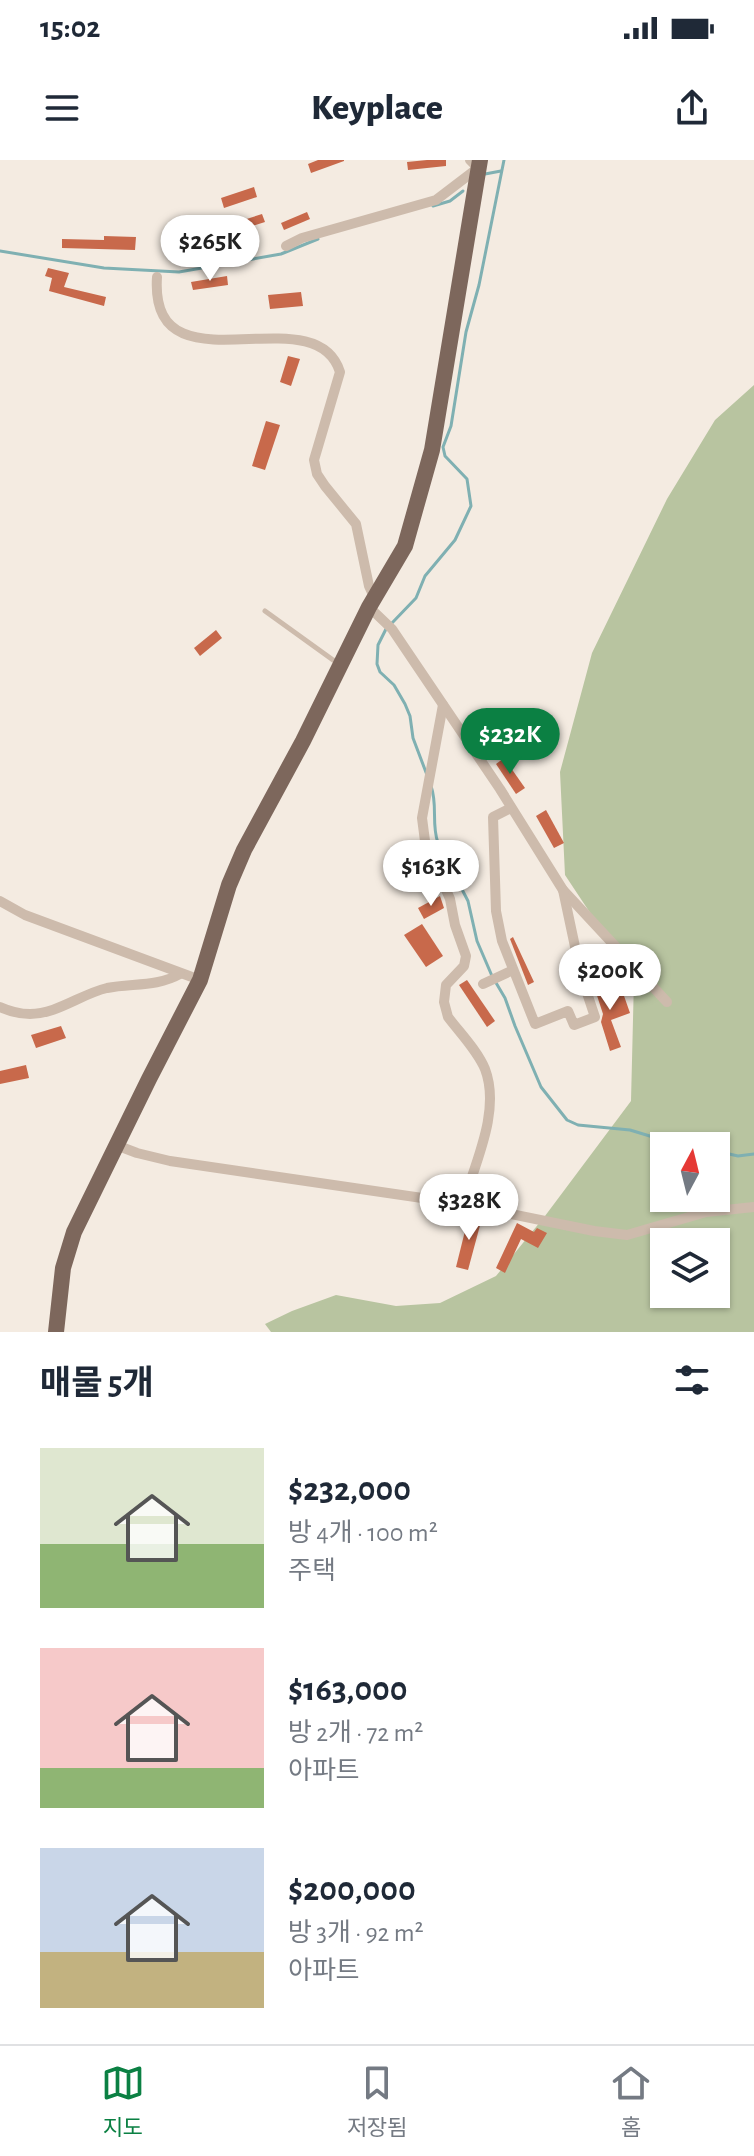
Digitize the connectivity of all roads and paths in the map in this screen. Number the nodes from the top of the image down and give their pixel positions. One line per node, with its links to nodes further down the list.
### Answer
1 (476, 163): 2 (street); 4 (main road)
2 (286, 246)
3 (157, 277): 4 (street)
4 (372, 602): 6 (main road); 7 (street)
5 (265, 611): 6 (lane)
6 (341, 662): 13 (main road)
7 (443, 705): 8 (street); 18 (street)
8 (511, 808): 9 (street); 11 (street)
9 (563, 890): 11 (street); 15 (street)
10 (0, 901): 12 (street)
11 (513, 970): 14 (street)
12 (180, 974): 13 (street); 16 (street)
13 (200, 980): 17 (main road)
14 (490, 981)
15 (667, 1002)
16 (0, 1007)
17 (116, 1145): 18 (street); 20 (main road)
18 (463, 1204): 19 (street)
19 (754, 1207)
20 (56, 1332)

